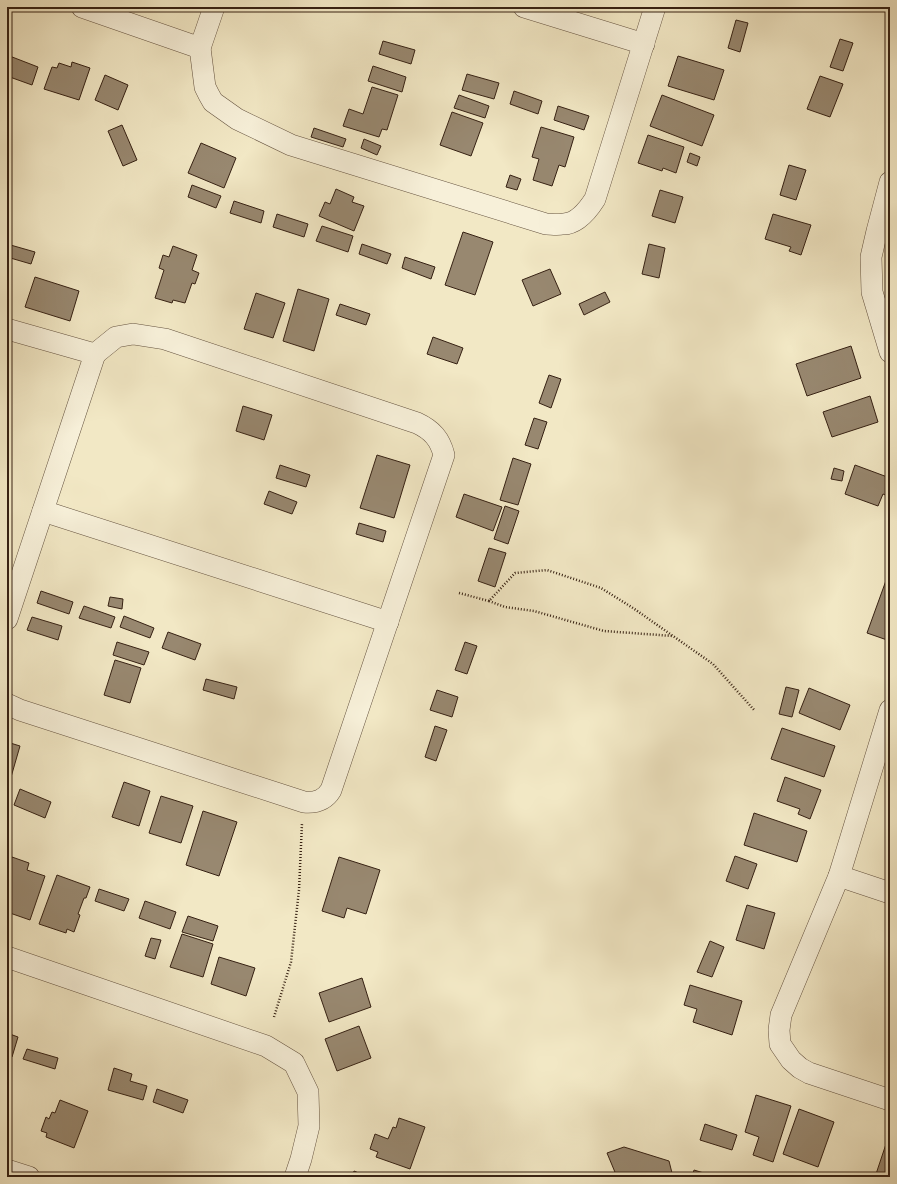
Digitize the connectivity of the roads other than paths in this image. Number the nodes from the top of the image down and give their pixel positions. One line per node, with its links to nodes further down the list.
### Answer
1 (82, 7): 6 (street)
2 (214, 7): 6 (street)
3 (524, 7): 5 (street)
4 (655, 7): 5 (street)
5 (644, 44): 6 (street)
6 (200, 48)
7 (890, 182): 8 (street)
8 (883, 233): 10 (street)
9 (7, 329): 11 (street)
10 (890, 352)
11 (95, 354): 12 (street); 14 (street)
12 (43, 511): 13 (street); 14 (street)
13 (7, 619)
14 (388, 622): 15 (street)
15 (7, 704)
16 (890, 710): 17 (street)
17 (839, 876): 18 (street); 20 (street)
18 (890, 893)
19 (7, 956): 23 (street)
20 (890, 1100)
21 (7, 1170): 22 (street)
22 (29, 1177)
23 (295, 1177)

